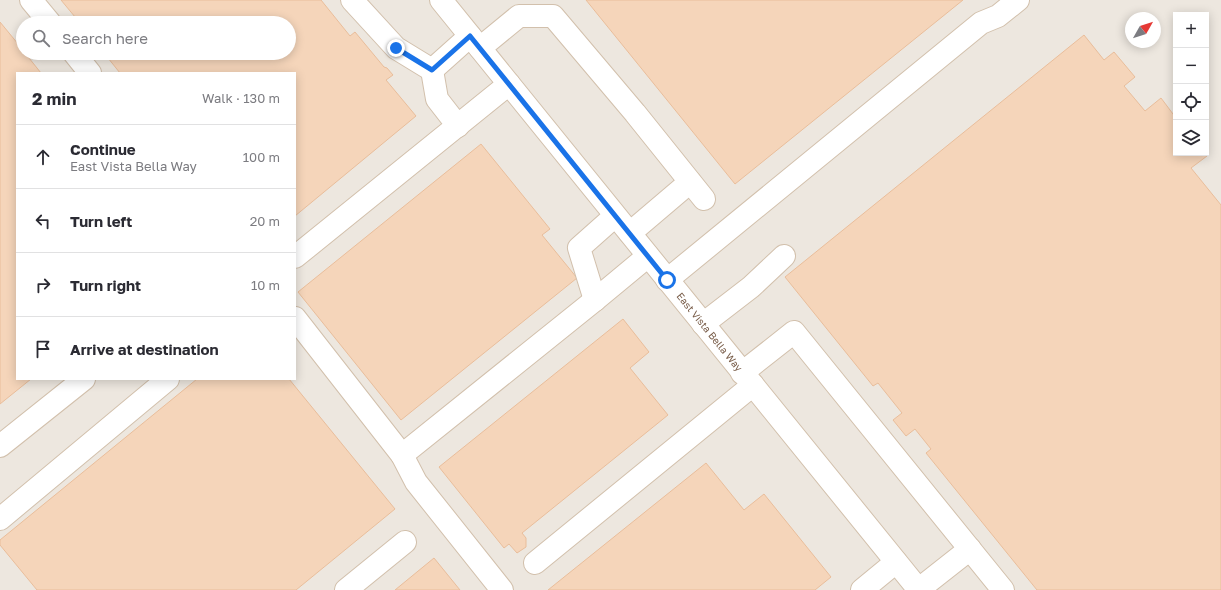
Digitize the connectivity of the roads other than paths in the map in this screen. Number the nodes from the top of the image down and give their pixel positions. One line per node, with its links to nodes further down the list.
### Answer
1 (32, 0): 6 (street)
2 (352, 0): 9 (street)
3 (1018, 0): 20 (street)
4 (445, 2): 7 (street, East Vista Bella Way)
5 (523, 8): 7 (street); 13 (street)
6 (45, 16)
7 (475, 42): 9 (street); 11 (street, East Vista Bella Way)
8 (80, 60): 10 (street)
9 (432, 70): 12 (street)
10 (89, 72)
11 (509, 84): 12 (street); 15 (street, East Vista Bella Way)
12 (458, 126): 17 (street)
13 (690, 182): 14 (street); 16 (street)
14 (704, 199)
15 (615, 216): 16 (street, East Vista Bella Way); 21 (street)
16 (630, 233): 18 (street, East Vista Bella Way)
17 (296, 256)
18 (648, 256): 20 (street, East Vista Bella Way); 21 (street)
19 (784, 256): 23 (street)
20 (667, 280): 23 (street, East Vista Bella Way)
21 (595, 300): 28 (street)
22 (296, 319): 28 (street)
23 (703, 324): 24 (street, East Vista Bella Way)
24 (748, 379): 31 (street); 32 (street, East Vista Bella Way); 33 (street)
25 (83, 380): 27 (street)
26 (167, 380): 29 (street)
27 (0, 446)
28 (402, 455): 35 (street)
29 (0, 519)
30 (405, 542): 34 (street)
31 (970, 549): 37 (street); 38 (street)
32 (896, 562): 36 (street); 37 (street, East Vista Bella Way)
33 (535, 563)
34 (346, 590)
35 (502, 590)
36 (862, 590)
37 (918, 590)
38 (1003, 590)

